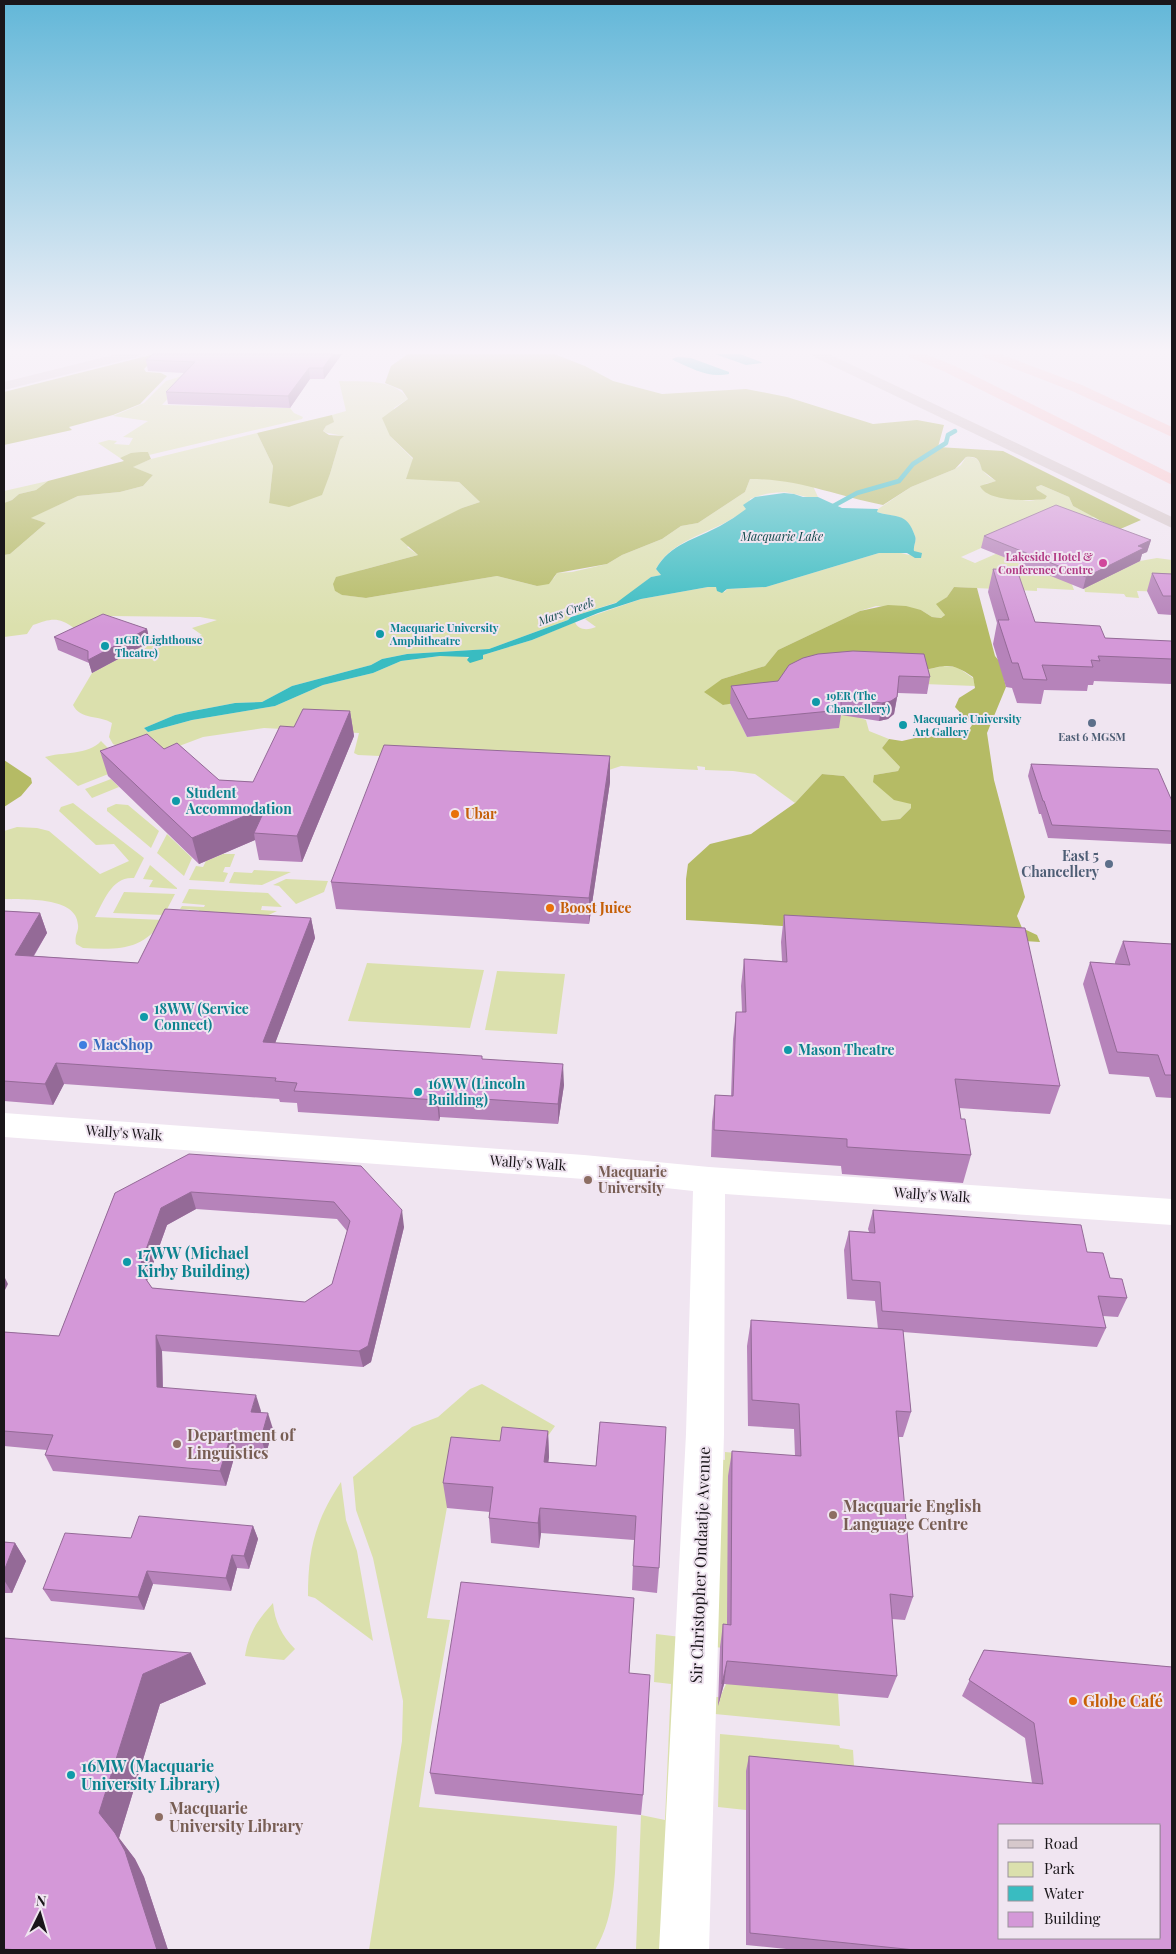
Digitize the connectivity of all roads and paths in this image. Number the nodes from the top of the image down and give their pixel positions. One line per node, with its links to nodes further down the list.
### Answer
1 (1009, 445): 4 (street)
2 (1103, 445): 3 (highway)
3 (1172, 480)
4 (1172, 523)
5 (4, 1124): 6 (street, Wally's Walk)
6 (709, 1180): 7 (street, Wally's Walk); 8 (street, Sir Christopher Ondaatje Avenue)
7 (1172, 1212)
8 (684, 1950)

